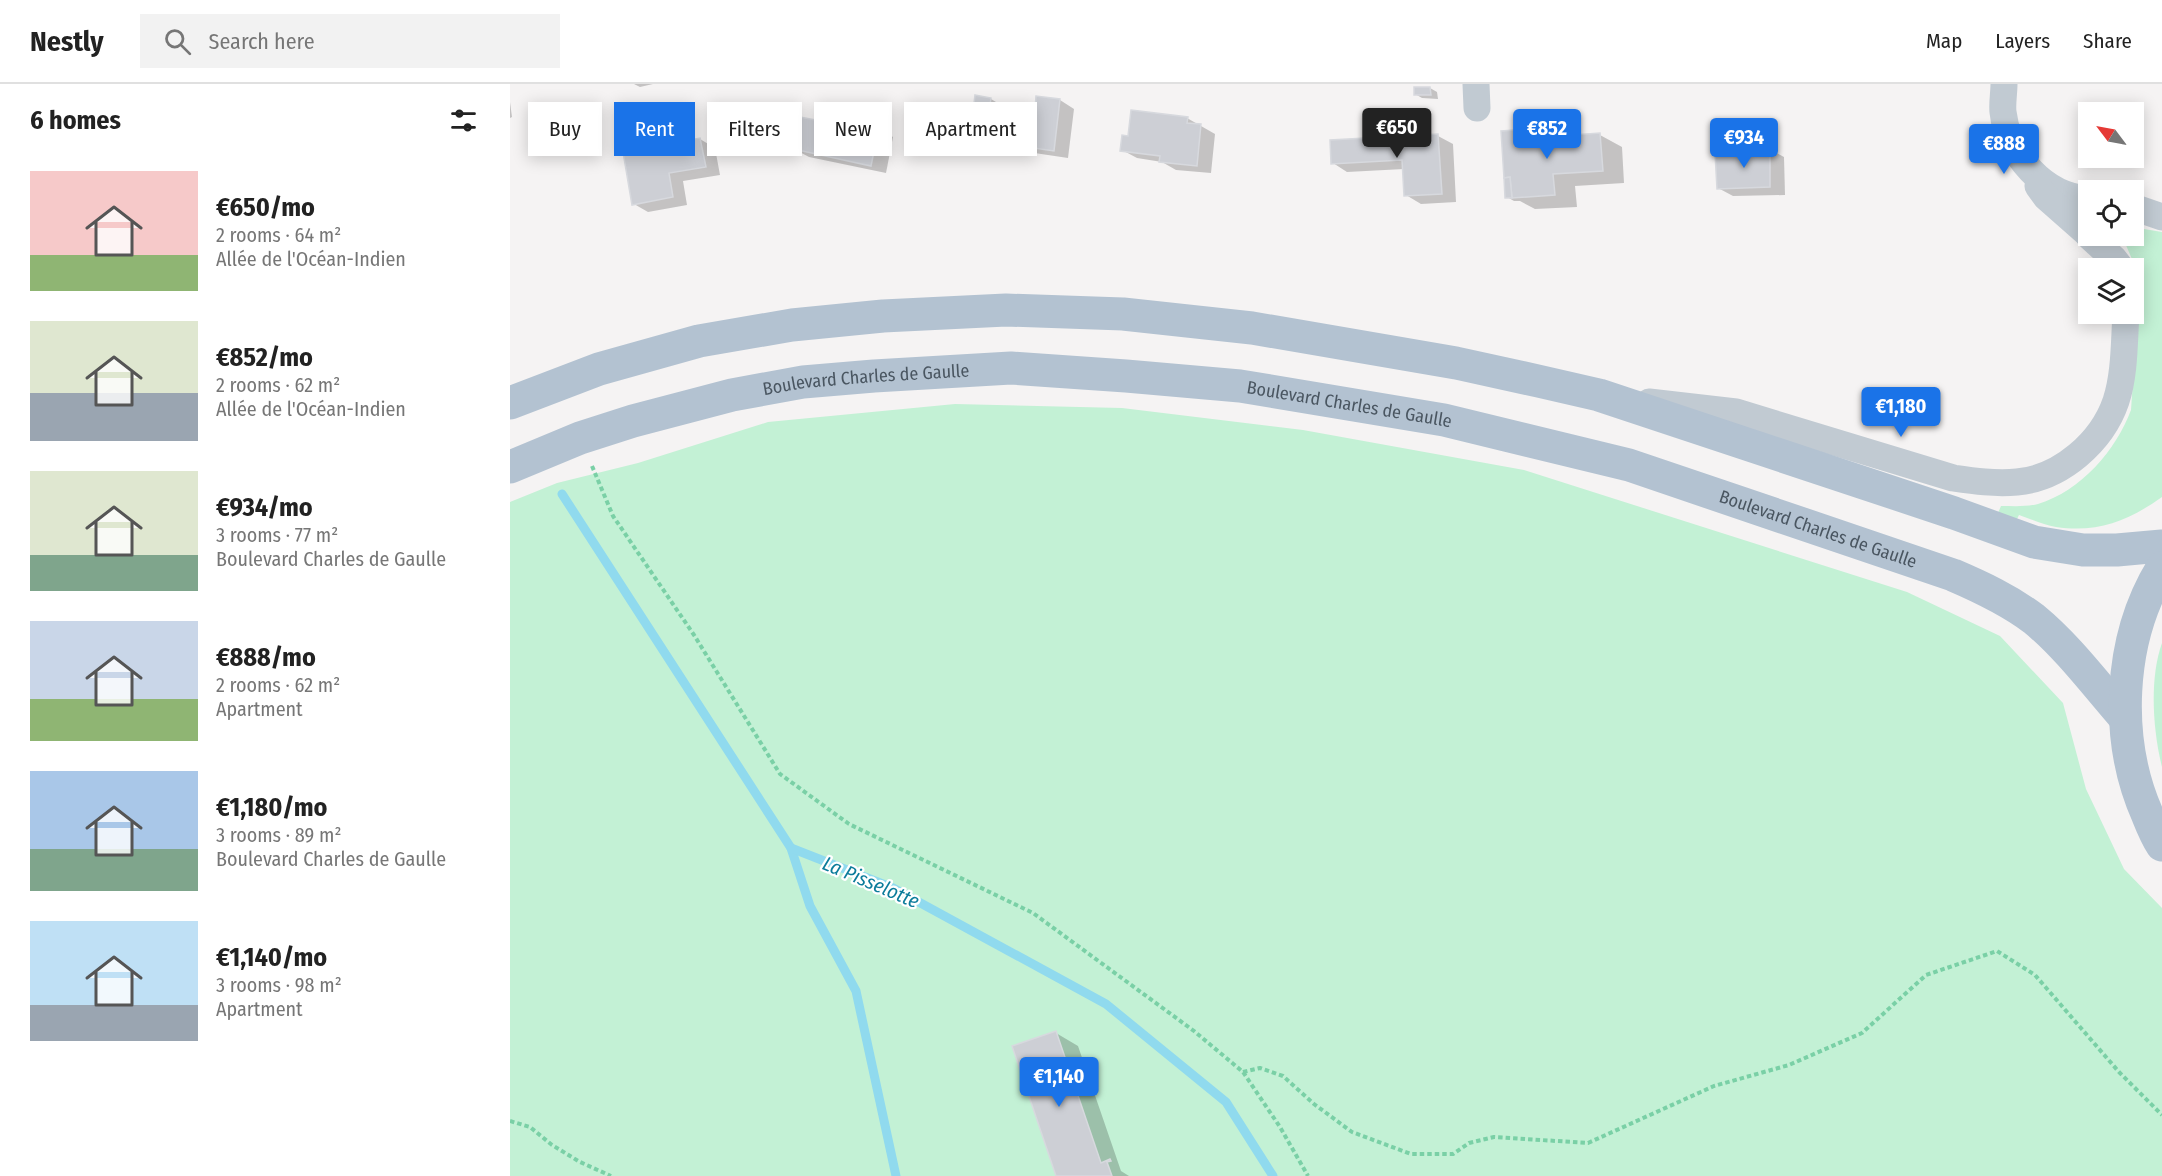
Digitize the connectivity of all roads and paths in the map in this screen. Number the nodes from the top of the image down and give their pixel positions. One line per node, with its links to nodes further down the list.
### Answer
1 (2004, 84): 2 (street)
2 (2023, 162): 3 (street); 6 (street)
3 (2078, 198)
4 (2144, 211): 5 (street)
5 (2162, 217)
6 (2078, 225)
7 (2101, 246): 8 (street)
8 (2114, 258)
9 (2125, 324): 10 (street)
10 (1599, 395): 11 (main road); 14 (main road)
11 (510, 403)
12 (580, 438): 13 (main road, Boulevard Charles de Gaulle); 16 (main road, Boulevard Charles de Gaulle); 18 (path)
13 (510, 467)
14 (2162, 546)
15 (2162, 568): 16 (main road)
16 (2125, 718): 17 (main road)
17 (2162, 845)
18 (1243, 1072): 19 (path); 22 (path)
19 (2162, 1115)
20 (510, 1121): 21 (path)
21 (611, 1176)
22 (1308, 1176)

